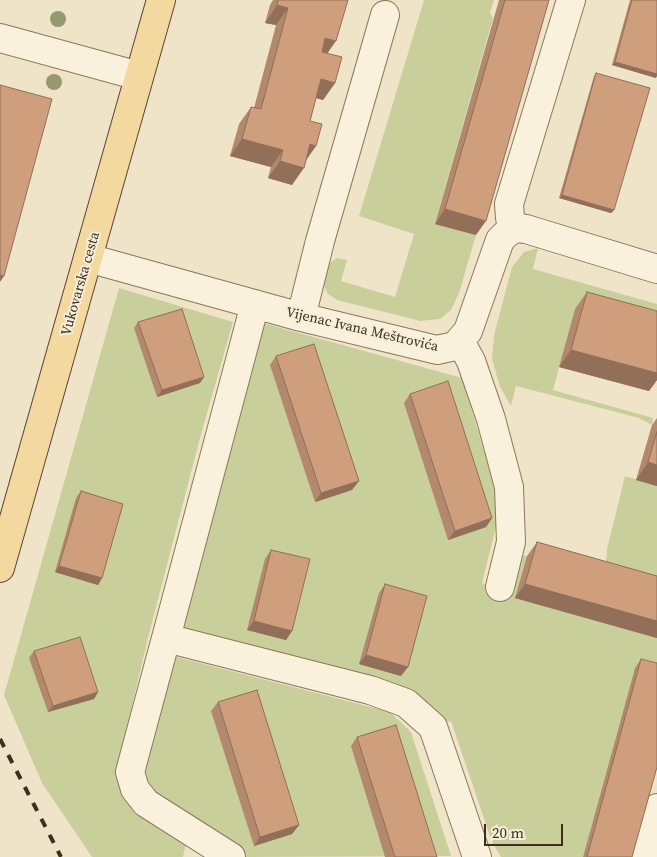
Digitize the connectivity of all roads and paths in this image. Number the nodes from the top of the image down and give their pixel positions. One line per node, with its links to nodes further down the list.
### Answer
1 (161, 0): 5 (main road, Vukovarska cesta)
2 (571, 0): 6 (street)
3 (385, 15): 10 (street)
4 (0, 38): 5 (street)
5 (140, 76): 7 (main road, Vukovarska cesta)
6 (516, 228): 8 (street); 11 (street, Vijenac Ivana Meštrovića)
7 (88, 258): 9 (street, Vijenac Ivana Meštrovića); 12 (main road, Vukovarska cesta)
8 (657, 269)
9 (255, 304): 10 (street, Vijenac Ivana Meštrovića); 14 (street)
10 (301, 317): 11 (street, Vijenac Ivana Meštrovića)
11 (460, 341): 13 (street)
12 (0, 568)
13 (500, 587)
14 (166, 638): 16 (street); 18 (street)
15 (657, 808): 19 (street)
16 (199, 848): 17 (street)
17 (231, 857)
18 (477, 857)
19 (643, 857)

